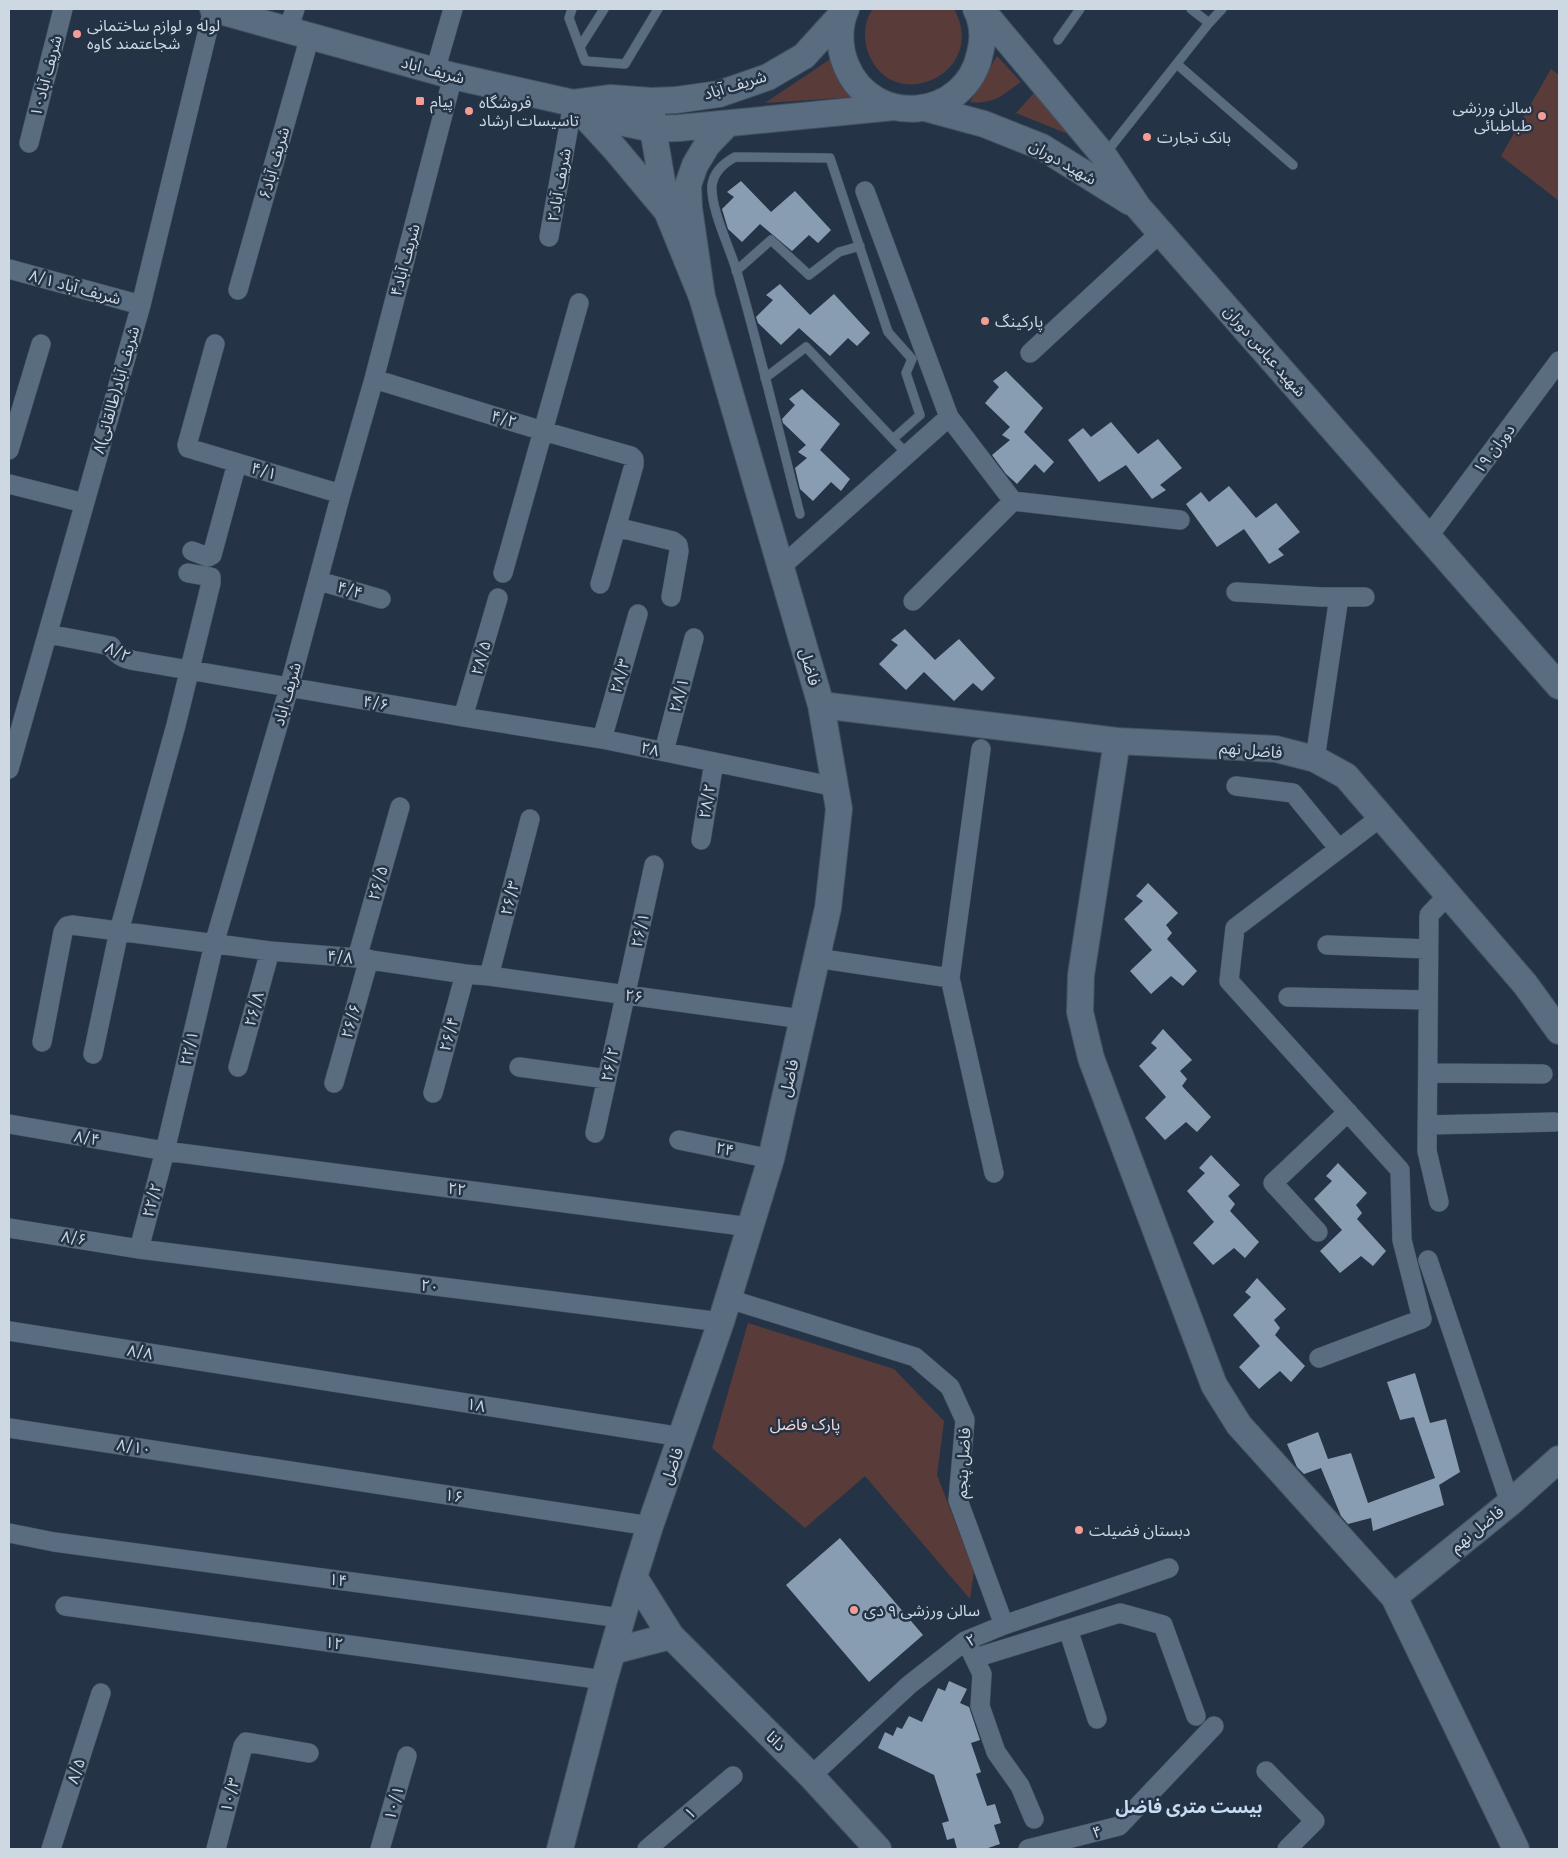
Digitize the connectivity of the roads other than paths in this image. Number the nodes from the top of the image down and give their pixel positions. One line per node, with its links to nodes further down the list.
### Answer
1 (63, 9): 25 (street, شریف آباد۱۰)
2 (213, 9): 14 (main road, شریف اباد); 39 (street, ۸شریف آباد(طالقانی))
3 (453, 9): 18 (street, ۴شریف آباد)
4 (572, 9): 16 (lane)
5 (604, 9): 16 (lane)
6 (658, 9): 16 (lane)
7 (976, 9): 22 (main road)
8 (981, 9): 26 (main road, شهید عباس دوران)
9 (1080, 9): 15 (lane)
10 (1191, 9): 13 (lane)
11 (1222, 9): 13 (lane)
12 (845, 10): 19 (main road, شریف آباد); 21 (main road)
13 (1209, 23): 17 (lane)
14 (298, 25): 18 (main road, شریف اباد); 36 (street, شریف آباد۶)
15 (1058, 40)
16 (580, 47)
17 (1178, 65): 26 (lane); 27 (lane)
18 (444, 74): 20 (main road, شریف اباد); 45 (street, ۴شریف آباد)
19 (651, 101): 20 (main road, شریف آباد); 24 (main road)
20 (573, 103): 24 (main road, شریف اباد); 30 (main road); 32 (street, شریف آباد۲)
21 (894, 107): 22 (main road); 23 (main road, شریف آباد)
22 (925, 108): 29 (main road, شهید دوران)
23 (726, 124): 24 (main road, شریف آباد); 37 (main road)
24 (653, 129): 30 (main road)
25 (28, 143)
26 (1104, 156): 29 (main road, شهید عباس دوران)
27 (1293, 165)
28 (866, 190): 46 (street)
29 (1138, 207): 31 (main road, شهید عباس دوران)
30 (667, 211): 37 (main road)
31 (1161, 232): 42 (street); 60 (main road, شهید عباس دوران)
32 (549, 237)
33 (860, 246): 35 (lane); 35 (lane); 48 (lane)
34 (9, 269): 39 (street, شریف آباد ۸/۱)
35 (736, 271): 44 (lane)
36 (238, 290)
37 (702, 297): 62 (main road, فاضل)
38 (579, 303): 47 (street)
39 (141, 305): 56 (street, ۸شریف آباد(طالقانی))
40 (41, 344): 50 (street)
41 (215, 344): 52 (street, ۴/۱)
42 (1030, 353)
43 (1559, 361): 60 (street, دوران ۱۹)
44 (765, 378): 48 (lane); 57 (lane)
45 (374, 379): 47 (street, ۴/۲); 49 (street, ۴شریف آباد)
46 (948, 417): 51 (street); 55 (street)
47 (543, 431): 59 (street, ۴/۲); 64 (street)
48 (893, 439): 51 (lane)
49 (356, 444): 54 (street, شریف اباد)
50 (9, 450)
51 (907, 454): 62 (street)
52 (237, 463): 54 (street, ۴/۱); 61 (street)
53 (9, 484): 56 (street)
54 (341, 494): 65 (street, شریف اباد)
55 (1013, 501): 58 (street); 73 (street)
56 (84, 504): 75 (street, ۸شریف آباد(طالقانی))
57 (800, 514)
58 (1180, 520)
59 (616, 527): 66 (street); 68 (street)
60 (1428, 537): 78 (main road, شهید عباس دوران)
61 (192, 551)
62 (781, 567): 80 (main road, فاضل)
63 (188, 573): 77 (street)
64 (503, 573)
65 (319, 580): 72 (street, ۴/۴); 79 (street, شریف اباد)
66 (600, 584)
67 (1236, 592): 69 (street)
68 (671, 597)
69 (1339, 597): 70 (street); 86 (street)
70 (1365, 597)
71 (498, 598): 81 (street, ۲۸/۵)
72 (380, 600)
73 (913, 601)
74 (638, 614): 82 (street, ۲۸/۳)
75 (48, 634): 77 (street, ۸/۲); 88 (street, ۸شریف آباد(طالقانی))
76 (694, 638): 85 (street, ۲۸/۱)
77 (189, 670): 79 (street, ۸/۲); 98 (street)
78 (1559, 686)
79 (289, 688): 81 (street, ۴/۶); 99 (street, شریف اباد)
80 (821, 705): 83 (main road, فاضل نهم); 90 (main road, فاضل)
81 (463, 717): 82 (street, ۲۸)
82 (602, 739): 85 (street, ۲۸)
83 (1117, 741): 86 (main road, فاضل نهم); 150 (main road)
84 (981, 749): 107 (street)
85 (664, 752): 87 (street, ۲۸)
86 (1315, 759): 92 (main road, فاضل نهم)
87 (714, 762): 90 (street, ۲۸); 94 (street, ۲۸/۲)
88 (9, 769)
89 (1236, 786): 95 (street)
90 (836, 787): 103 (main road, فاضل)
91 (400, 807): 104 (street, ۲۶/۵)
92 (1381, 817): 95 (street); 97 (main road, فاضل نهم)
93 (530, 820): 106 (street, ۲۶/۳)
94 (701, 840)
95 (1339, 849): 122 (street)
96 (654, 865): 108 (street, ۲۶/۱)
97 (1448, 895): 101 (street); 112 (main road, فاضل نهم)
98 (119, 931): 99 (street, ۴/۸); 113 (street, ۴/۸); 114 (street)
99 (214, 944): 102 (street, ۴/۸); 128 (street, ۲۲/۱)
100 (1327, 945): 101 (street)
101 (1428, 950): 110 (street)
102 (270, 951): 104 (street, ۴/۸); 115 (street, ۲۶/۸)
103 (816, 958): 107 (street); 111 (main road, فاضل)
104 (363, 959): 105 (street, ۴/۸); 120 (street, ۲۶/۶)
105 (465, 974): 106 (street, ۲۶); 121 (street, ۲۶/۴)
106 (490, 976): 108 (street, ۲۶)
107 (950, 978): 130 (street)
108 (625, 995): 111 (street, ۲۶); 119 (street, ۲۶/۲)
109 (1288, 997): 110 (street)
110 (1428, 1000): 117 (street)
111 (802, 1019): 129 (main road, فاضل)
112 (1559, 1031)
113 (42, 1042)
114 (93, 1054)
115 (238, 1067)
116 (518, 1067): 119 (street)
117 (1428, 1073): 118 (street); 125 (street)
118 (1543, 1074)
119 (607, 1080): 126 (street, ۲۶/۲)
120 (334, 1083)
121 (433, 1093)
122 (1348, 1112): 134 (street); 139 (street)
123 (1555, 1122): 125 (street)
124 (9, 1124): 128 (street, ۸/۴)
125 (1427, 1126): 131 (street)
126 (595, 1133)
127 (679, 1140): 129 (street, ۲۴)
128 (165, 1152): 132 (street, ۲۲); 135 (street, ۲۲/۲)
129 (771, 1159): 132 (main road, فاضل)
130 (994, 1173)
131 (1439, 1202)
132 (750, 1227): 137 (main road, فاضل)
133 (9, 1228): 135 (street, ۸/۶)
134 (1318, 1232)
135 (139, 1249): 137 (street, ۲۰)
136 (1428, 1260): 145 (street)
137 (725, 1311): 142 (main road, فاضل); 153 (street, فاضل پنجم)
138 (9, 1331): 140 (street, ۸/۸)
139 (1319, 1358)
140 (271, 1372): 142 (street, ۱۸)
141 (9, 1428): 144 (street, ۸/۱۰)
142 (682, 1437): 146 (main road, فاضل)
143 (1559, 1459): 145 (main road, فاضل نهم)
144 (259, 1466): 146 (street, ۱۶)
145 (1510, 1503): 150 (main road, فاضل نهم)
146 (650, 1526): 149 (main road, فاضل)
147 (9, 1533): 152 (street, ۱۴)
148 (1169, 1568): 153 (street, ۲)
149 (634, 1577): 152 (main road, فاضل); 155 (main road, دانا)
150 (1394, 1597): 178 (main road)
151 (65, 1606): 159 (street, ۱۲)
152 (621, 1618): 157 (main road, فاضل)
153 (1004, 1625): 156 (street, ۲)
154 (1068, 1629): 158 (street); 161 (street); 162 (street)
155 (671, 1636): 157 (main road); 168 (main road, دانا)
156 (966, 1641): 158 (street); 168 (street, ۲)
157 (613, 1652): 159 (main road, فاضل)
158 (975, 1658): 169 (street)
159 (604, 1680): 173 (main road, فاضل)
160 (101, 1693): 170 (street, ۸/۵)
161 (1196, 1716)
162 (1097, 1720)
163 (1214, 1726): 176 (street, ۴)
164 (309, 1753): 171 (street, ۱۰/۳)
165 (407, 1756): 172 (street, ۱۰/۱)
166 (1266, 1771): 177 (street)
167 (733, 1776): 174 (street, ۱)
168 (811, 1776): 175 (main road, دانا)
169 (1034, 1820)
170 (51, 1849)
171 (216, 1849)
172 (380, 1849)
173 (560, 1849)
174 (647, 1849)
175 (878, 1849)
176 (1028, 1849)
177 (1287, 1849)
178 (1516, 1849)

